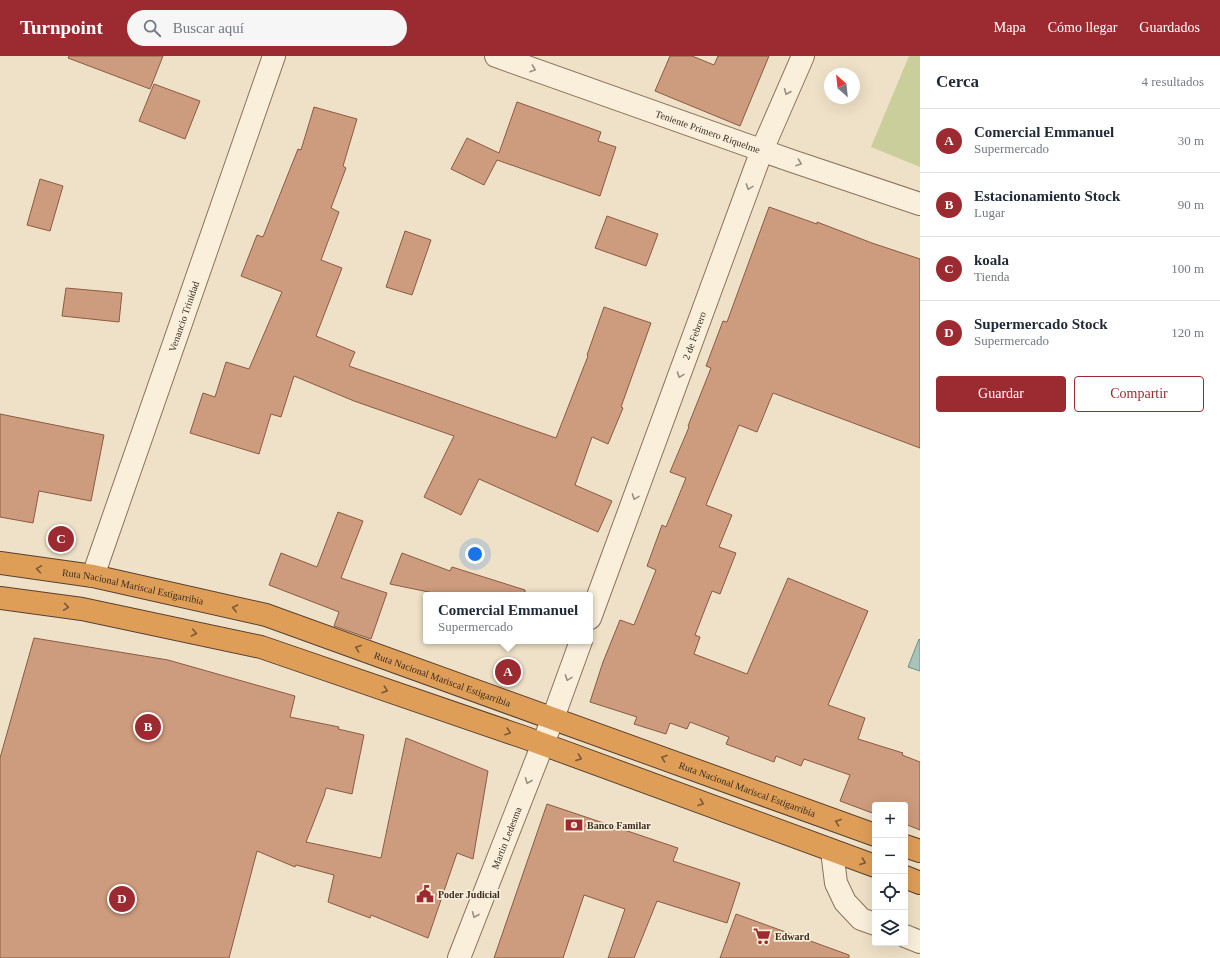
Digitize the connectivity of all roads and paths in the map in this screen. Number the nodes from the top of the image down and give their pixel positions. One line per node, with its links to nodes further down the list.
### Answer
1 (274, 56): 7 (street, Venancio Trinidad)
2 (496, 56): 4 (street, Teniente Primero Riquelme, one-way to 4)
3 (803, 56): 4 (street, 2 de Febrero, one-way to 4)
4 (762, 150): 5 (street, Teniente Primero Riquelme, one-way to 5); 9 (street, 2 de Febrero, one-way to 9)
5 (920, 204)
6 (0, 563): 7 (highway, Ruta Nacional Mariscal Estigarribia, one-way to 6)
7 (93, 576): 11 (highway, Ruta Nacional Mariscal Estigarribia, one-way to 7)
8 (0, 598): 12 (highway, one-way to 12)
9 (593, 610)
10 (581, 644): 11 (street, one-way to 11)
11 (553, 718): 12 (street, Martin Ledesma); 13 (highway, Ruta Nacional Mariscal Estigarribia, one-way to 11)
12 (543, 744): 15 (highway, one-way to 15); 23 (street, Martin Ledesma, one-way to 23)
13 (872, 834)
14 (908, 847): 16 (highway)
15 (832, 850): 17 (highway, one-way to 17); 20 (street)
16 (920, 851)
17 (872, 865)
18 (908, 879): 19 (highway)
19 (920, 883)
20 (872, 923)
21 (908, 937): 22 (street)
22 (920, 942)
23 (459, 958)

